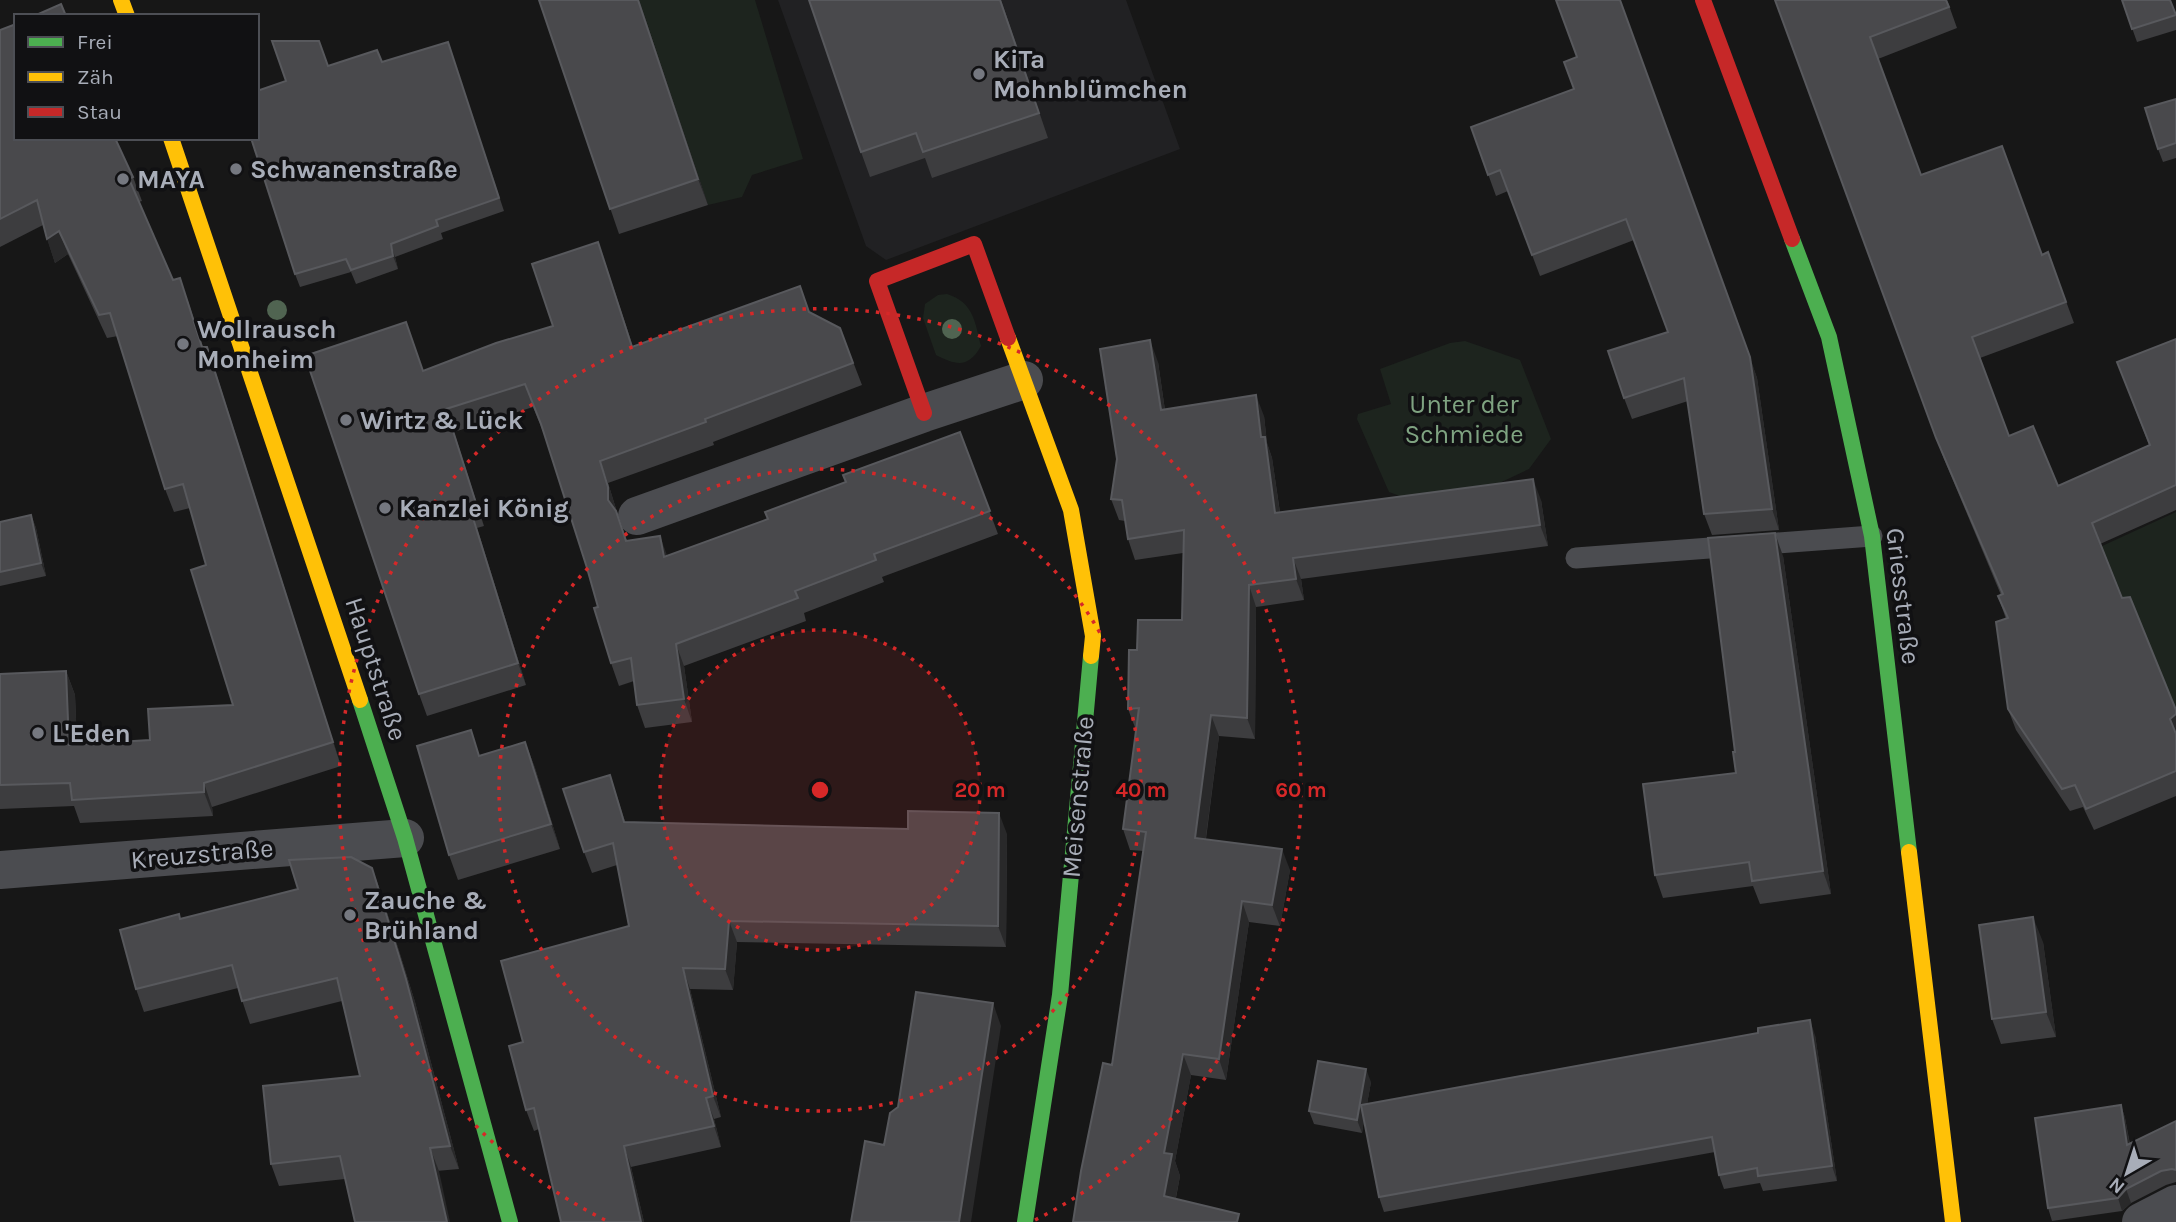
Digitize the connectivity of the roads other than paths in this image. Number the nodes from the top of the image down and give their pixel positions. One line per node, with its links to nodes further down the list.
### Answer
1 (1703, 0): 6 (street, Griesstraße)
2 (172, 140): 8 (street, Hauptstraße)
3 (1024, 380): 4 (street); 4 (street, Meisenstraße); 12 (street, Meisenstraße)
4 (924, 413): 5 (street)
5 (638, 516)
6 (1872, 536): 7 (lane); 13 (street, Griesstraße)
7 (1576, 558)
8 (405, 838): 9 (street, Kreuzstraße); 11 (street, Hauptstraße)
9 (0, 870)
10 (2176, 1204): 14 (street)
11 (510, 1222)
12 (1025, 1222)
13 (1953, 1222)
14 (2141, 1222)

